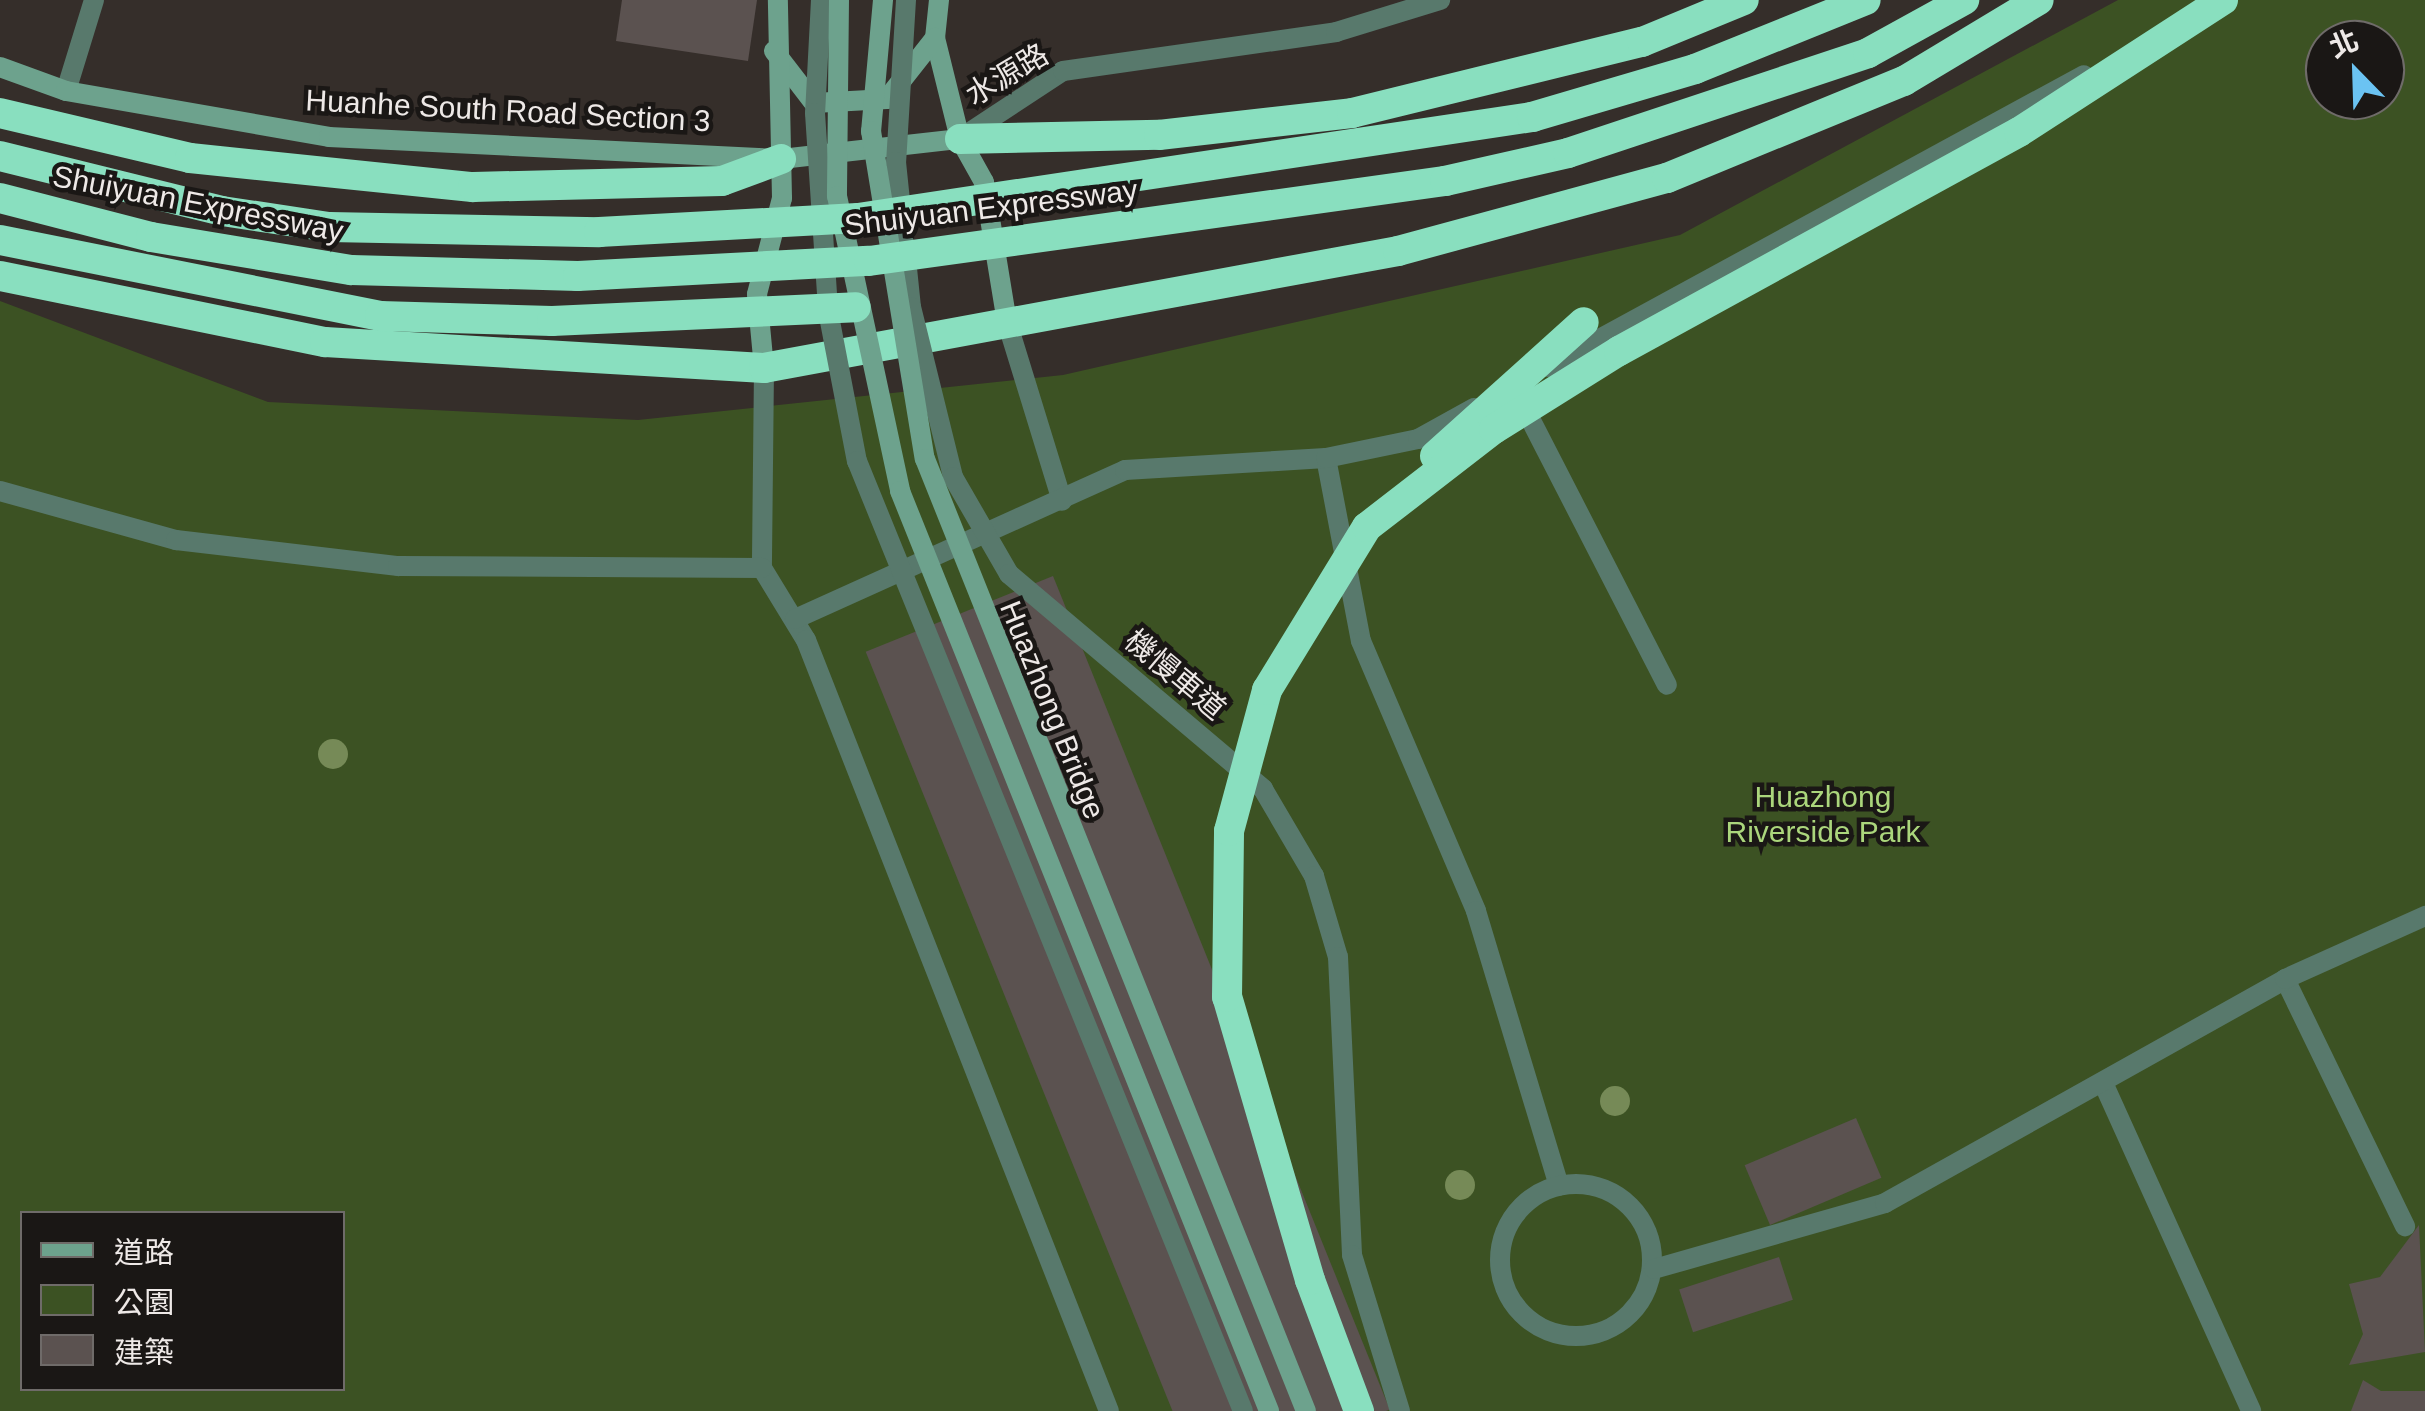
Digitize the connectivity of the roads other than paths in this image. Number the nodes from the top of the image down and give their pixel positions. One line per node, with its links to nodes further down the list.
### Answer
1 (94, 0): 17 (street)
2 (778, 0): 15 (main road)
3 (820, 0): 25 (street, bridge)
4 (839, 0): 25 (main road, Huazhong Bridge, bridge)
5 (882, 0): 46 (main road, Huazhong Bridge, bridge)
6 (906, 0): 48 (street, 機慢車道, bridge)
7 (939, 0): 14 (main road)
8 (1440, 0): 19 (street, 水源路)
9 (1744, 0): 19 (highway)
10 (1866, 0): 20 (highway, Shuiyuan Expressway, bridge)
11 (1964, 0): 22 (highway, Shuiyuan Expressway, bridge)
12 (2040, 0): 26 (highway)
13 (2223, 0): 29 (street); 33 (highway, bridge)
14 (935, 38): 15 (main road); 19 (main road)
15 (772, 49): 21 (main road)
16 (0, 66): 17 (main road, Huanhe South Road Section 3)
17 (66, 91): 21 (main road, Huanhe South Road Section 3)
18 (0, 113): 21 (highway)
19 (960, 138): 21 (main road, 水源路); 26 (main road)
20 (0, 156)
21 (781, 159): 28 (main road)
22 (0, 198)
23 (0, 240): 25 (highway, bridge)
24 (0, 276): 28 (highway)
25 (842, 309): 44 (street, bridge); 45 (main road, Huazhong Bridge, bridge)
26 (1007, 322): 28 (highway); 32 (street)
27 (1584, 322): 33 (highway, bridge)
28 (764, 368): 34 (street)
29 (1513, 386): 30 (street); 36 (street)
30 (1326, 458): 32 (street); 40 (street)
31 (0, 490): 34 (street)
32 (1062, 501): 35 (street)
33 (1367, 527): 47 (highway, bridge)
34 (762, 568): 35 (street)
35 (795, 619): 43 (street)
36 (1668, 684)
37 (2425, 916): 38 (street)
38 (2285, 979): 39 (street); 41 (street)
39 (2105, 1087): 42 (street); 49 (street)
40 (1559, 1186): 42 (street); 42 (street)
41 (2405, 1226)
42 (1654, 1268)
43 (1109, 1411)
44 (1243, 1411)
45 (1270, 1411)
46 (1306, 1411)
47 (1359, 1411)
48 (1400, 1411)
49 (2251, 1411)

